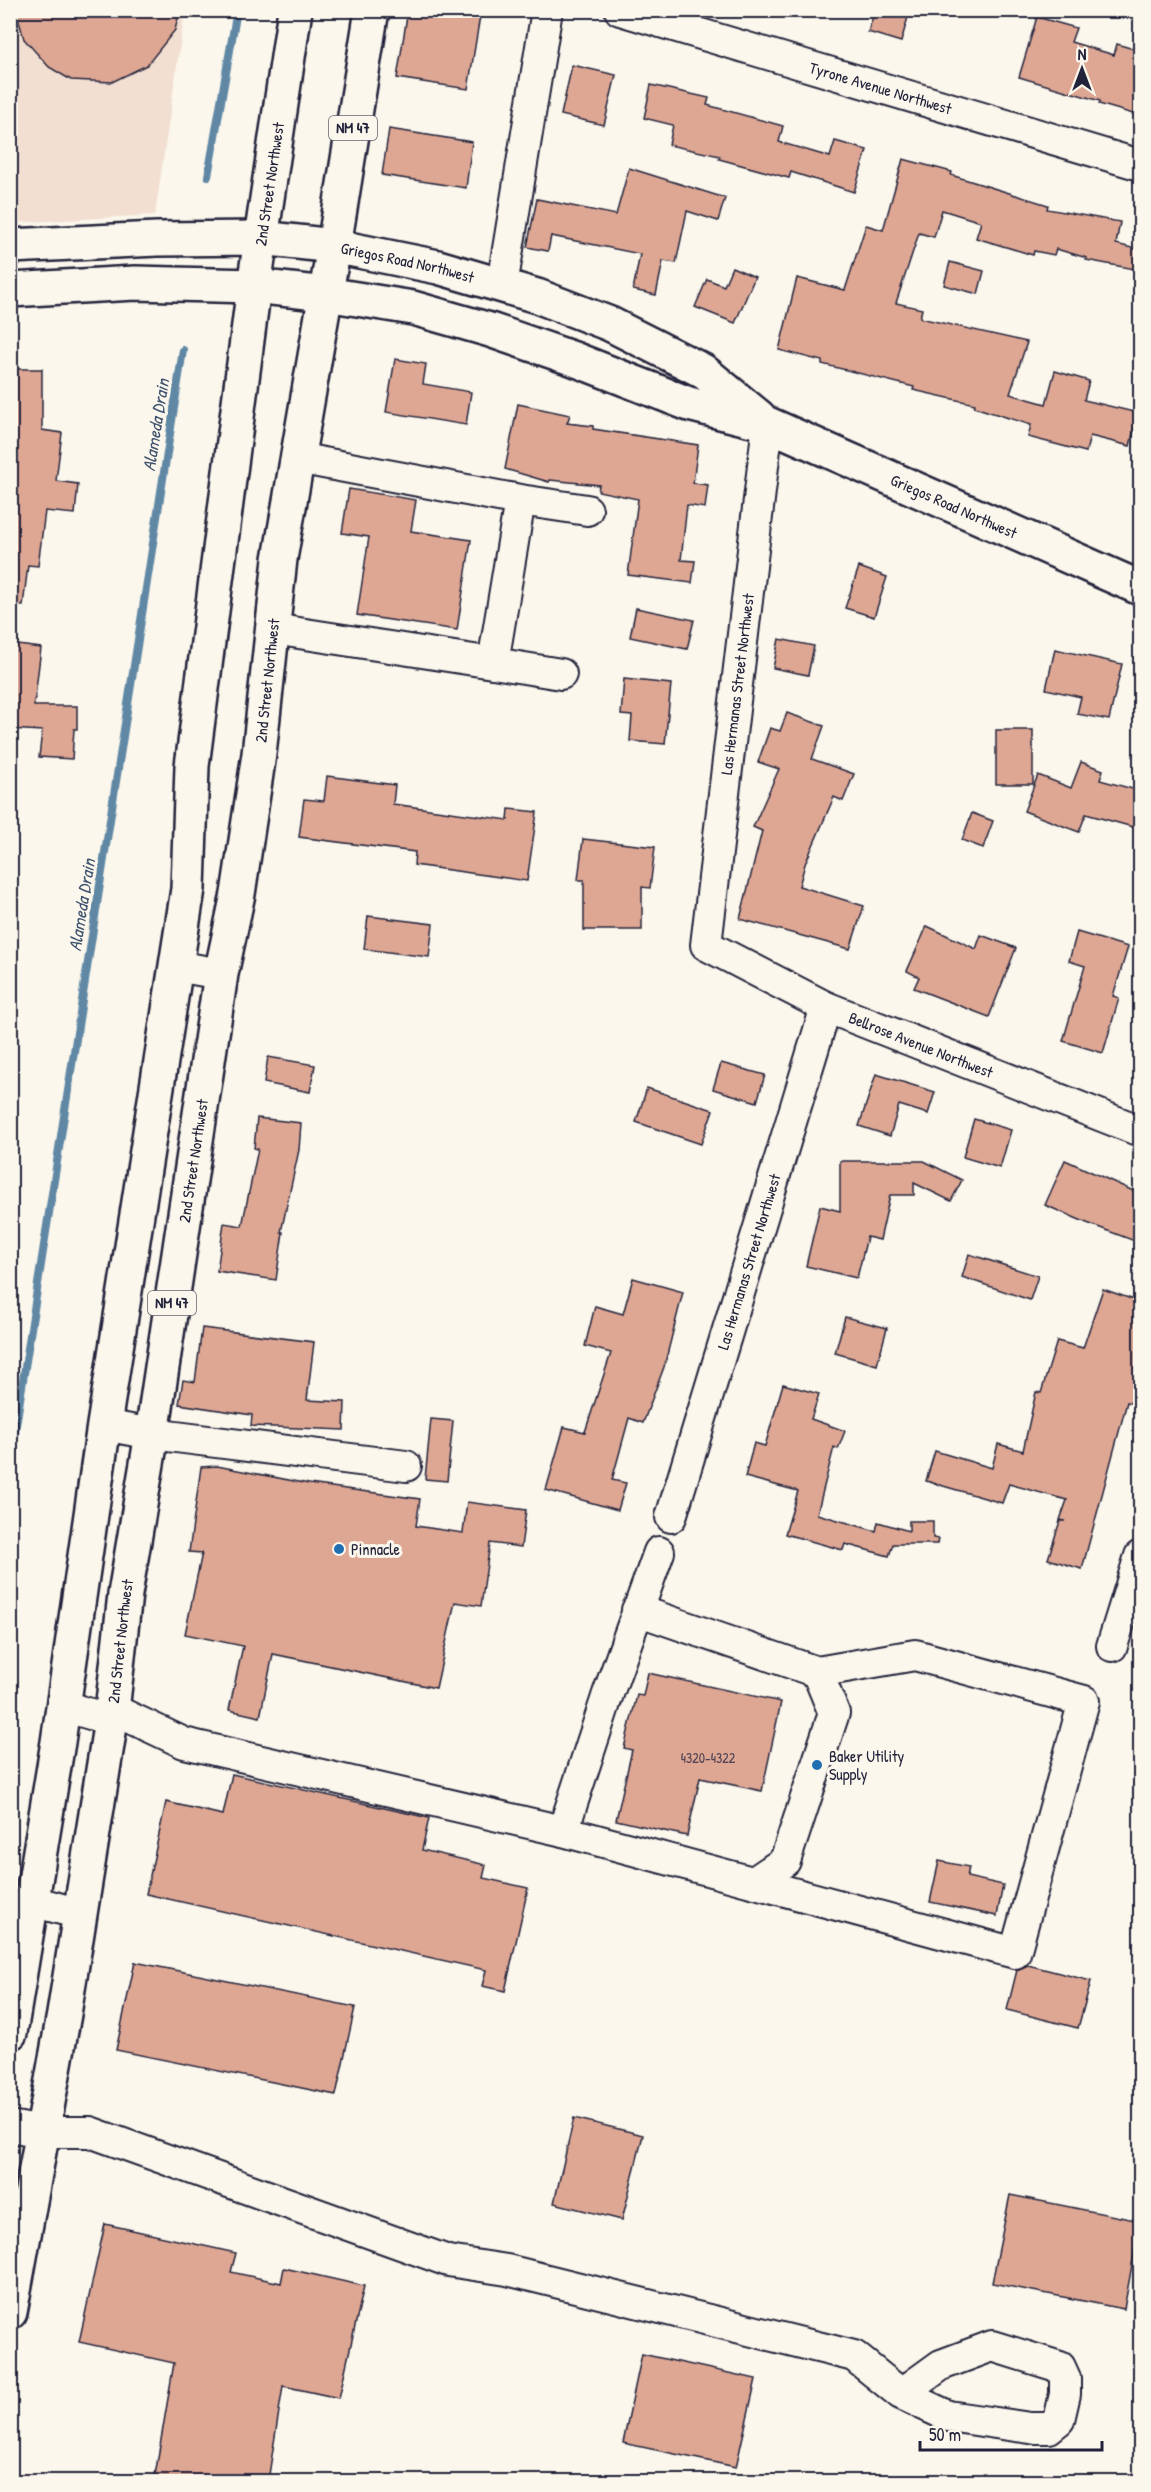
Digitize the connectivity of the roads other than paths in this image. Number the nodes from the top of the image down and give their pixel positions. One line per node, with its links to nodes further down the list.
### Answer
1 (295, 10): 6 (main road, 2nd Street Northwest / NM 47)
2 (372, 10): 8 (main road, 2nd Street Northwest / NM 47)
3 (547, 10): 10 (street)
4 (620, 10): 5 (street, Tyrone Avenue Northwest)
5 (1140, 165)
6 (261, 238): 7 (main road, Griegos Road Northwest); 8 (main road, Griegos Road Northwest); 9 (main road, 2nd Street Northwest / NM 47)
7 (10, 246)
8 (334, 246): 10 (main road, Griegos Road Northwest); 12 (main road, 2nd Street Northwest / NM 47)
9 (254, 286): 11 (main road, Griegos Road Northwest); 12 (main road, Griegos Road Northwest); 22 (main road, 2nd Street Northwest / NM 47)
10 (502, 286): 13 (main road, Griegos Road Northwest)
11 (10, 290)
12 (326, 294): 13 (main road, Griegos Road Northwest); 14 (main road, 2nd Street Northwest / NM 47)
13 (768, 424): 17 (main road, Griegos Road Northwest); 21 (street, Las Hermanas Street Northwest)
14 (297, 458): 15 (street); 18 (main road, 2nd Street Northwest / NM 47)
15 (520, 500): 16 (street); 19 (street)
16 (587, 510)
17 (1140, 588)
18 (273, 628): 19 (street); 23 (main road, 2nd Street Northwest / NM 47)
19 (493, 663): 20 (street)
20 (561, 674)
21 (706, 945): 24 (street, Bellrose Avenue Northwest)
22 (176, 966): 23 (street); 26 (main road, 2nd Street Northwest / NM 47)
23 (221, 974): 27 (main road, 2nd Street Northwest / NM 47)
24 (826, 1007): 25 (street, Bellrose Avenue Northwest); 29 (street, Las Hermanas Street Northwest)
25 (1140, 1131)
26 (104, 1425): 27 (street); 35 (main road, 2nd Street Northwest / NM 47)
27 (152, 1434): 28 (street); 36 (main road, 2nd Street Northwest / NM 47)
28 (406, 1466)
29 (671, 1517)
30 (659, 1552): 32 (street)
31 (1140, 1556): 33 (street)
32 (637, 1610): 34 (street); 37 (street)
33 (1112, 1646)
34 (817, 1672): 38 (street); 38 (street)
35 (63, 1706): 36 (street); 39 (main road, 2nd Street Northwest / NM 47)
36 (112, 1715): 37 (street); 40 (main road, 2nd Street Northwest / NM 47)
37 (563, 1831): 38 (street)
38 (754, 1882)
39 (32, 1902): 40 (street); 41 (main road, 2nd Street Northwest / NM 47)
40 (80, 1914): 42 (main road, 2nd Street Northwest / NM 47)
41 (10, 2033)
42 (26, 2129): 43 (main road, 2nd Street Northwest / NM 47); 44 (street)
43 (10, 2312)
44 (901, 2394): 44 (street)

